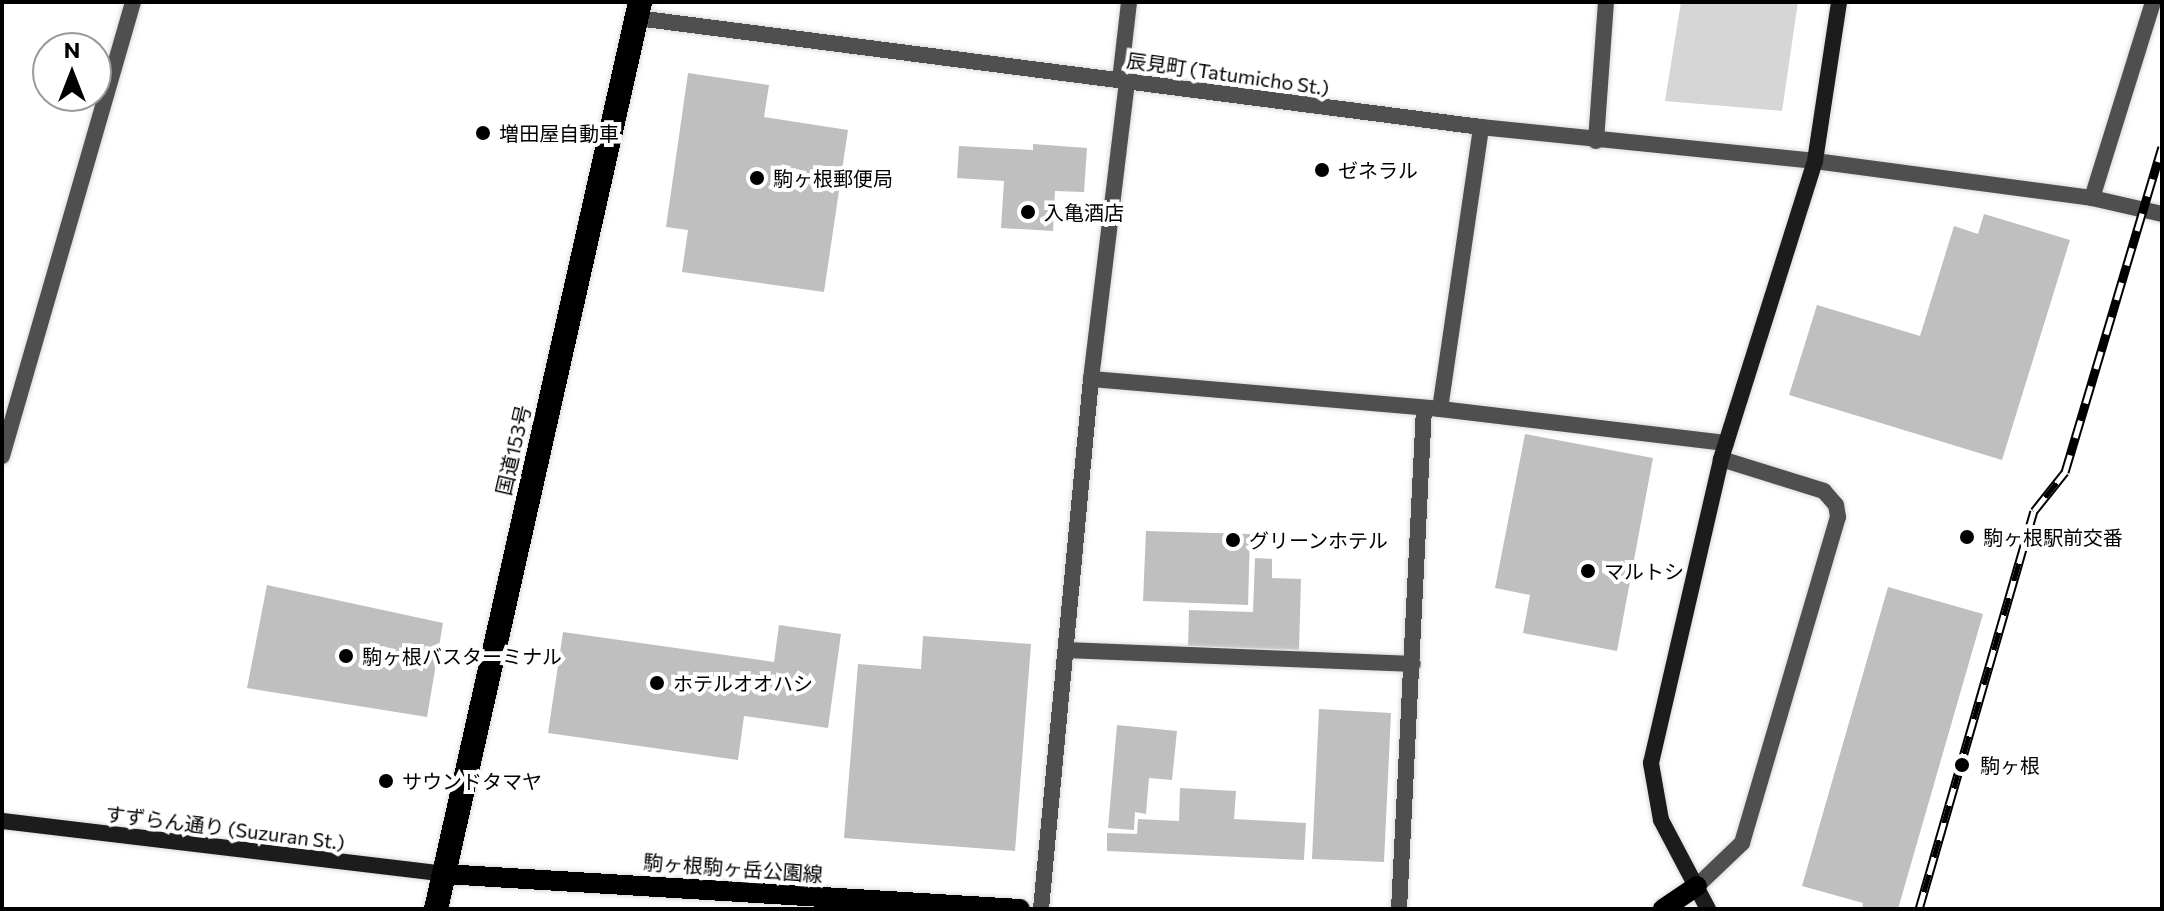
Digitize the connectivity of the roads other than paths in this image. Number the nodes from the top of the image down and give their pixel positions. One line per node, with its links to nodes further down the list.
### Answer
1 (133, 2): 16 (street)
2 (1129, 2): 7 (street)
3 (1606, 2): 9 (street)
4 (1839, 2): 10 (street)
5 (2153, 2): 11 (street)
6 (638, 10): 7 (street, 辰見町 (Tatumicho St.)); 20 (highway, 国道153号)
7 (1123, 81): 8 (street, 辰見町 (Tatumicho St.)); 13 (street)
8 (1481, 127): 9 (street, 辰見町 (Tatumicho St.)); 14 (street)
9 (1596, 141): 10 (street, 辰見町 (Tatumicho St.))
10 (1815, 161): 11 (street, 辰見町 (Tatumicho St.)); 15 (street)
11 (2092, 198): 12 (street, 辰見町 (Tatumicho St.))
12 (2162, 214)
13 (1091, 379): 14 (street); 17 (street)
14 (1432, 408): 15 (street); 18 (street)
15 (1723, 451): 21 (street); 21 (street)
16 (2, 456)
17 (1067, 650): 18 (street); 25 (street)
18 (1413, 664): 26 (street)
19 (2, 821): 20 (street, すずらん通り (Suzuran St.))
20 (444, 874): 22 (main road, 駒ヶ根駒ヶ岳公園線); 23 (highway, 国道153号)
21 (1697, 886): 27 (main road); 28 (street)
22 (824, 903): 24 (main road, 駒ヶ根駒ヶ岳公園線)
23 (436, 909)
24 (1020, 909)
25 (1041, 909)
26 (1399, 909)
27 (1663, 909)
28 (1708, 909)

